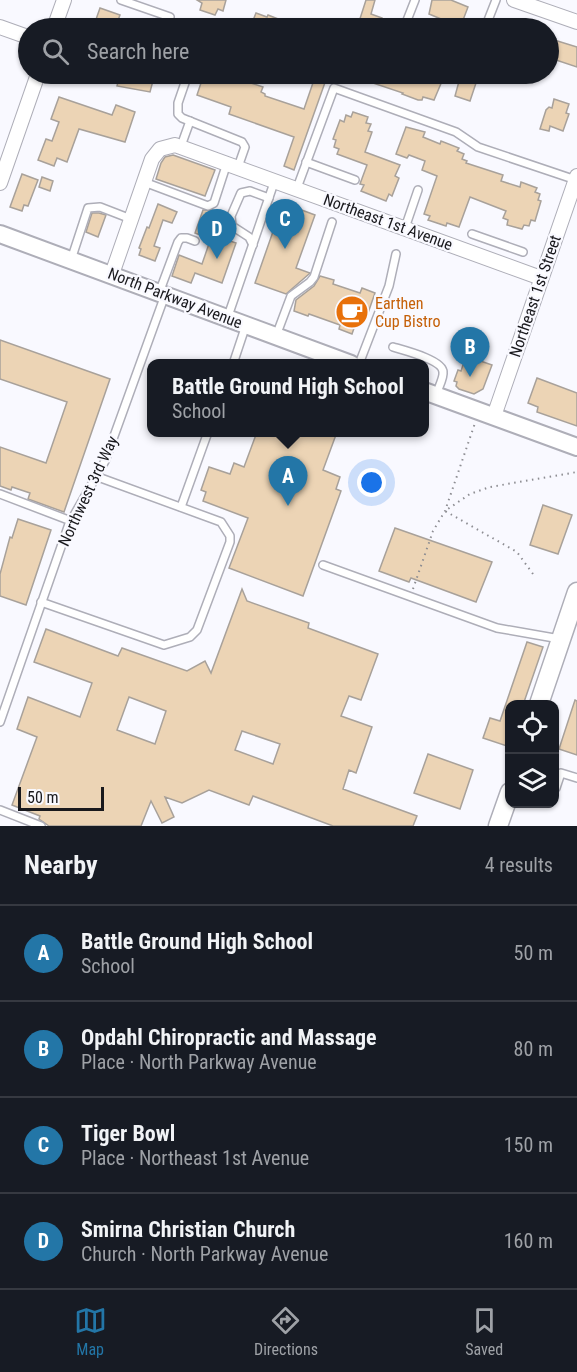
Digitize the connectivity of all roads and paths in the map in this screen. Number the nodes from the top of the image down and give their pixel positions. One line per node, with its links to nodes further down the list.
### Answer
1 (64, 0): 7 (street)
2 (122, 0): 6 (lane)
3 (415, 0): 8 (lane)
4 (496, 0): 9 (lane)
5 (514, 0): 10 (street)
6 (170, 17)
7 (58, 18)
8 (408, 18)
9 (489, 18)
10 (577, 22)
11 (0, 27): 12 (street)
12 (18, 33)
13 (35, 84): 23 (street)
14 (185, 84): 15 (lane)
15 (190, 121): 16 (lane); 18 (lane)
16 (174, 146): 18 (street, Northeast 1st Avenue); 22 (street)
17 (306, 162): 19 (lane); 21 (lane); 24 (lane)
18 (233, 165): 20 (street, Northeast 1st Avenue); 22 (lane)
19 (576, 178): 40 (street, Northeast 1st Street)
20 (275, 180): 24 (street, Northeast 1st Avenue); 26 (lane)
21 (356, 180)
22 (144, 182): 27 (street)
23 (0, 183)
24 (297, 188): 29 (street, Northeast 1st Avenue)
25 (418, 190): 29 (lane)
26 (269, 198): 34 (lane); 34 (lane)
27 (131, 219): 38 (lane); 39 (street)
28 (332, 222): 44 (lane)
29 (405, 228): 37 (street, Northeast 1st Avenue)
30 (0, 234): 38 (street, North Parkway Avenue)
31 (472, 234): 32 (lane)
32 (487, 239): 35 (lane); 37 (lane)
33 (195, 241): 41 (lane, Northwest 3rd Way)
34 (253, 245): 42 (lane)
35 (523, 252)
36 (396, 254): 48 (lane)
37 (482, 256): 40 (street, Northeast 1st Avenue)
38 (71, 260): 39 (street, North Parkway Avenue)
39 (111, 274): 41 (street, North Parkway Avenue)
40 (541, 278): 52 (street, Northeast 1st Street)
41 (162, 294): 42 (street, North Parkway Avenue); 56 (lane, Northwest 3rd Way)
42 (227, 319): 43 (street, North Parkway Avenue)
43 (246, 325): 44 (street, North Parkway Avenue); 46 (lane)
44 (276, 336): 47 (street, North Parkway Avenue)
45 (393, 347): 49 (lane)
46 (234, 359)
47 (340, 359)
48 (361, 359)
49 (427, 359)
50 (429, 360): 51 (lane)
51 (430, 393): 52 (street)
52 (487, 413): 54 (street); 59 (path)
53 (206, 437): 58 (lane)
54 (577, 447)
55 (577, 472): 59 (path)
56 (98, 477): 58 (lane); 60 (lane, Northwest 3rd Way)
57 (0, 494): 60 (lane)
58 (181, 507): 65 (lane)
59 (445, 511): 62 (path); 64 (path)
60 (71, 521): 65 (lane, Northwest 3rd Way)
61 (323, 566): 64 (lane)
62 (532, 574)
63 (577, 592): 66 (main road)
64 (410, 597): 66 (lane)
65 (41, 602): 68 (lane, Northwest 3rd Way)
66 (568, 629): 67 (main road)
67 (541, 700)
68 (0, 722)
69 (577, 778): 70 (lane)
70 (559, 779)
71 (505, 806): 74 (main road)
72 (0, 810): 73 (lane)
73 (41, 826)
74 (498, 826)

